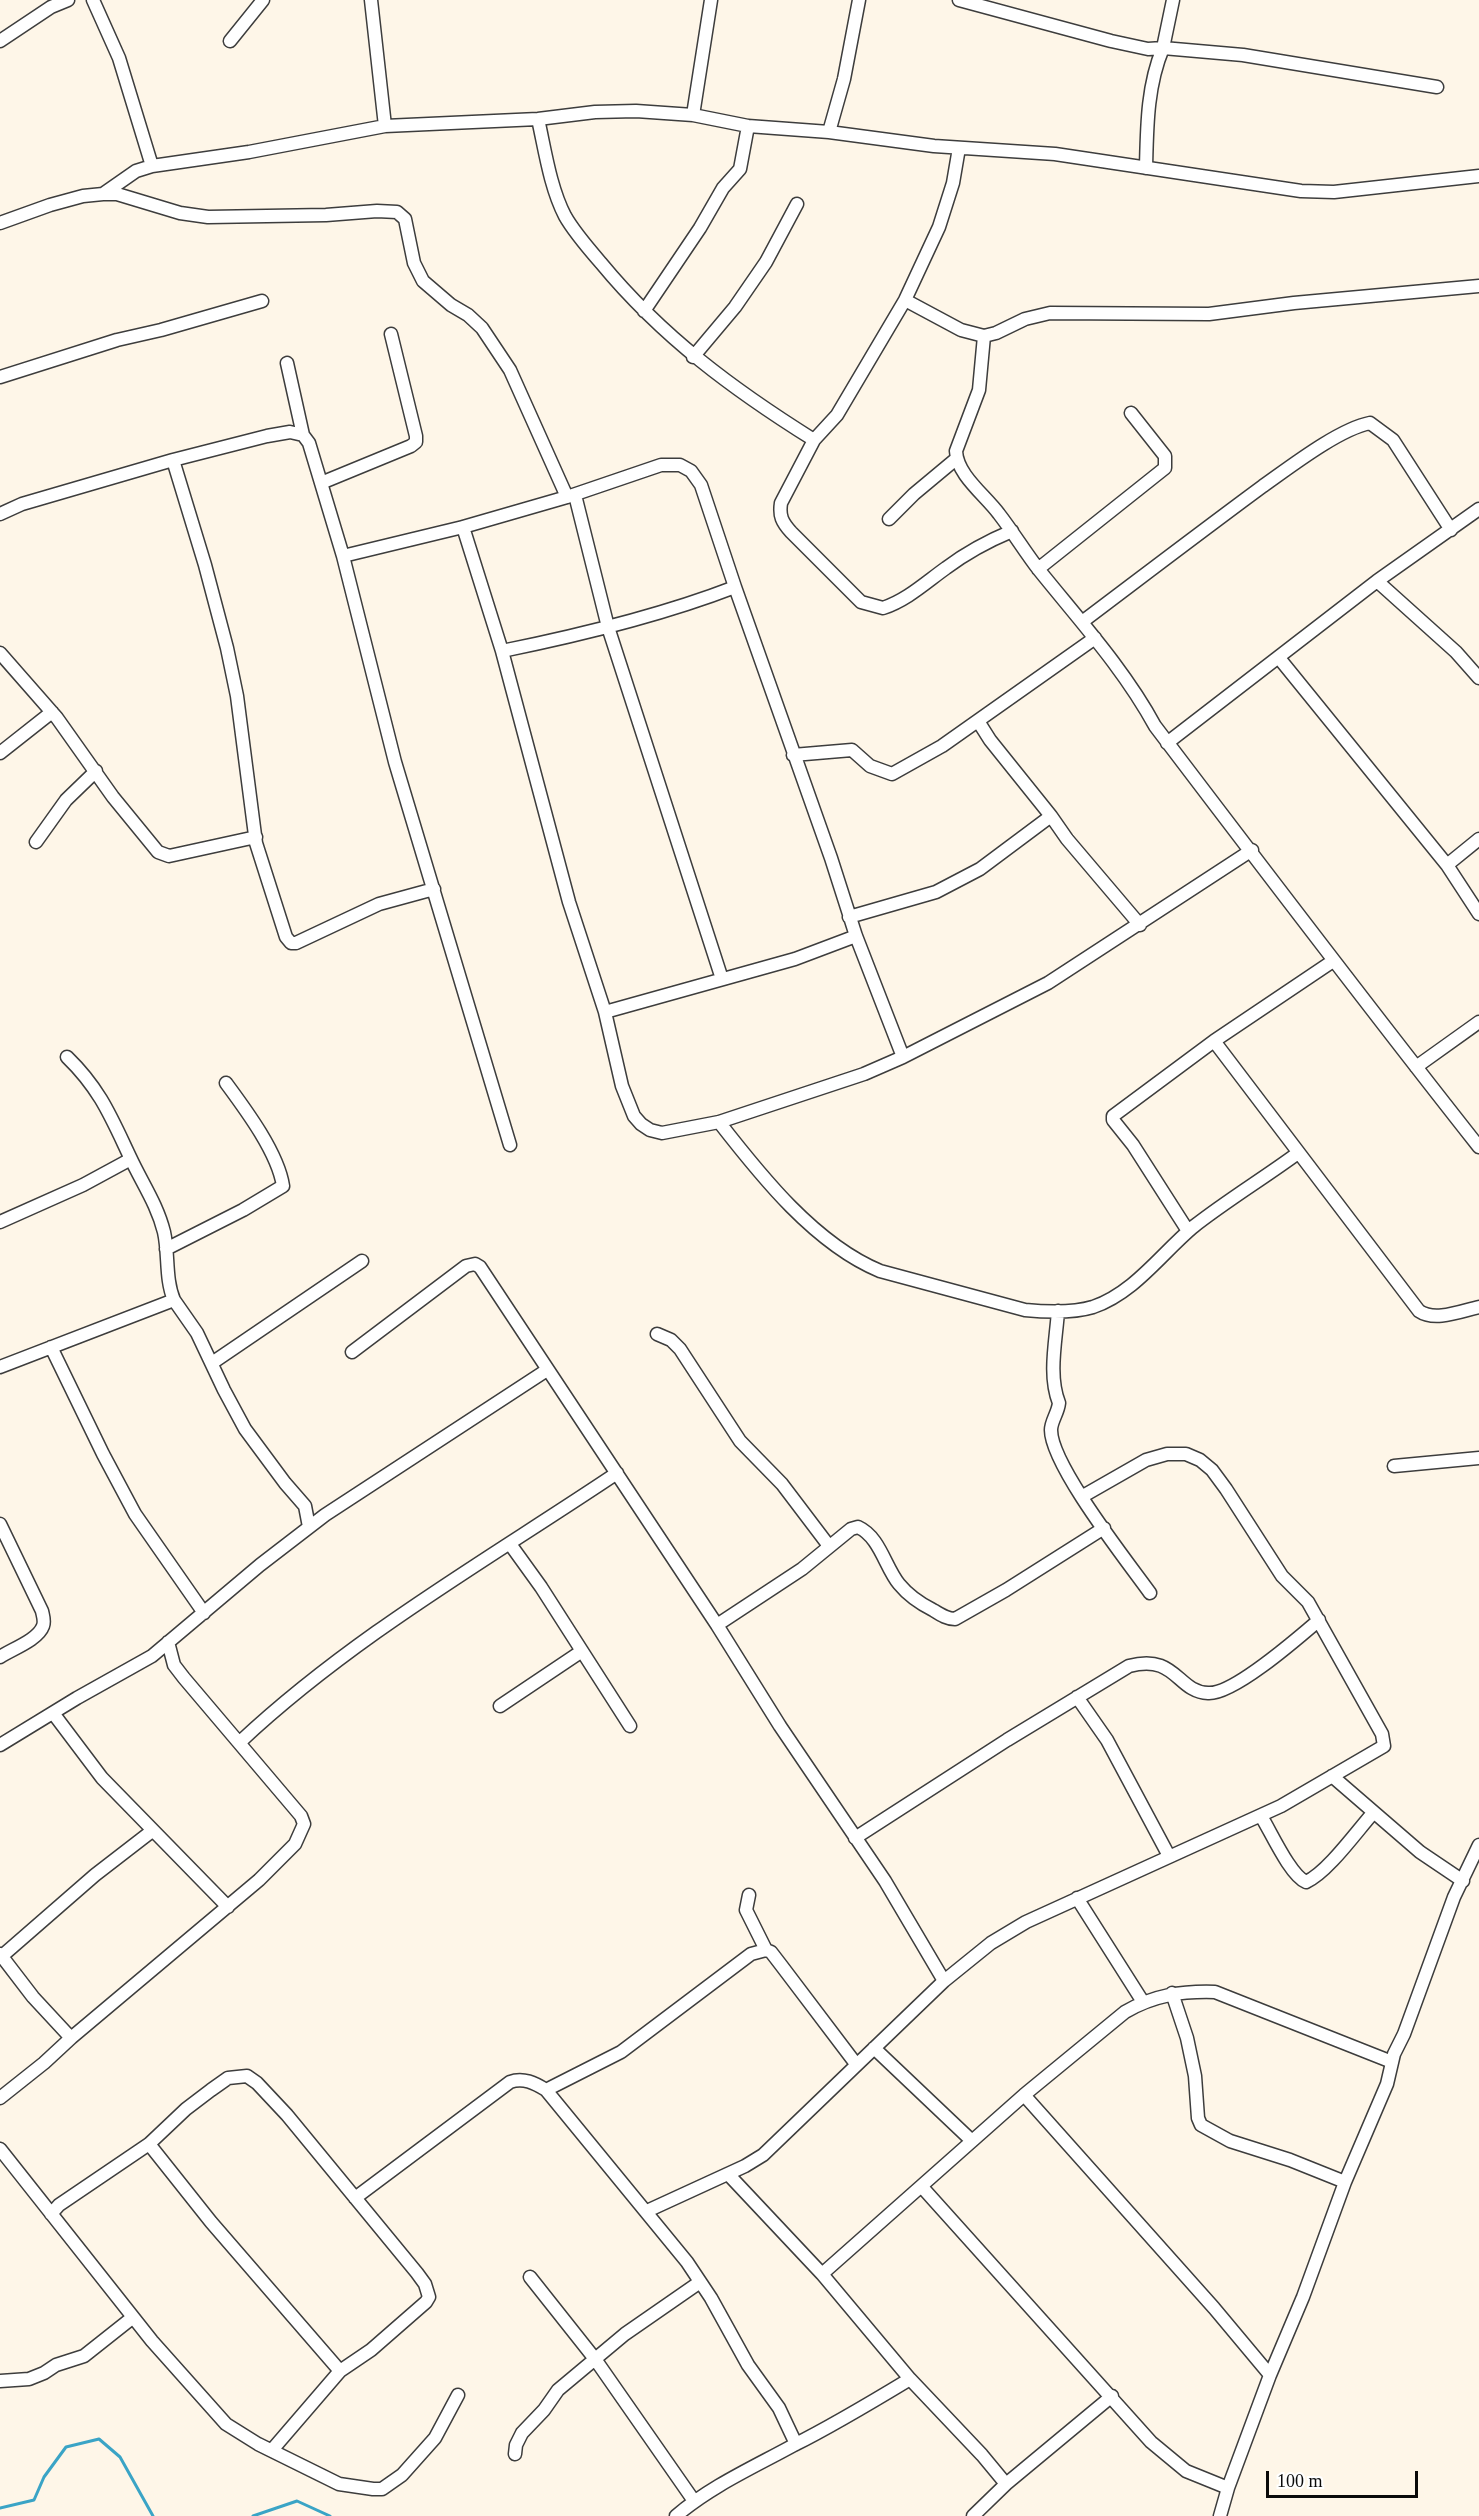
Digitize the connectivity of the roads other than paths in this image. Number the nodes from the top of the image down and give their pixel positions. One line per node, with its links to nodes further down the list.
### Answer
1 (68, 0): 10 (street)
2 (93, 0): 20 (street)
3 (265, 0): 4 (street); 11 (street)
4 (273, 0)
5 (371, 0): 16 (street)
6 (711, 0): 14 (street)
7 (860, 0): 18 (street)
8 (959, 0): 12 (street)
9 (1173, 0): 12 (street)
10 (0, 41)
11 (230, 41)
12 (1163, 48): 13 (street); 21 (street)
13 (1437, 87)
14 (693, 115): 15 (street); 17 (street)
15 (538, 119): 16 (street); 29 (street)
16 (385, 126): 20 (street)
17 (748, 126): 18 (street); 29 (street)
18 (829, 132): 19 (street)
19 (959, 148): 21 (street); 27 (street)
20 (152, 166): 23 (street)
21 (1146, 168): 22 (street)
22 (1479, 176)
23 (104, 194): 25 (street); 41 (street)
24 (797, 204): 32 (street)
25 (0, 223)
26 (1479, 286): 31 (street)
27 (905, 300): 31 (street); 37 (street)
28 (262, 301): 34 (street)
29 (644, 311): 32 (street)
30 (391, 334): 40 (street)
31 (984, 336): 38 (street)
32 (693, 357): 37 (street)
33 (287, 363): 36 (street)
34 (0, 377)
35 (1131, 413): 49 (street)
36 (303, 435): 39 (street); 40 (street)
37 (814, 440): 47 (street)
38 (956, 459): 44 (street); 47 (street)
39 (173, 460): 43 (street); 66 (street)
40 (321, 483): 48 (street)
41 (571, 496): 45 (street); 51 (street); 53 (street)
42 (1479, 509): 46 (street)
43 (0, 514)
44 (889, 519)
45 (463, 527): 48 (street); 55 (street)
46 (1451, 530): 50 (street); 52 (street)
47 (1012, 531): 49 (street)
48 (343, 556): 71 (street)
49 (1038, 569): 52 (street)
50 (1377, 581): 57 (street); 58 (street)
51 (735, 587): 53 (street); 63 (street)
52 (1082, 622): 54 (street)
53 (608, 627): 55 (street); 77 (street)
54 (1095, 638): 60 (street); 61 (street)
55 (502, 651): 78 (street)
56 (0, 653): 59 (street)
57 (1279, 658): 61 (street); 70 (street)
58 (1479, 678)
59 (52, 712): 62 (street); 64 (street)
60 (978, 721): 63 (street); 65 (street)
61 (1167, 743): 69 (street)
62 (0, 753)
63 (793, 755): 73 (street)
64 (96, 771): 66 (street); 68 (street)
65 (1051, 816): 73 (street); 74 (street)
66 (256, 837): 71 (street)
67 (1479, 839): 70 (street)
68 (36, 842)
69 (1251, 850): 74 (street); 76 (street)
70 (1447, 865): 72 (street)
71 (434, 889): 86 (street)
72 (1479, 914)
73 (849, 917): 75 (street)
74 (1140, 925): 82 (street)
75 (856, 936): 77 (street); 82 (street)
76 (1333, 961): 80 (street); 83 (street)
77 (722, 979): 78 (street)
78 (604, 1012): 85 (street)
79 (1479, 1022): 83 (street)
80 (1214, 1041): 88 (street); 91 (street)
81 (67, 1057): 89 (street)
82 (903, 1057): 85 (street)
83 (1416, 1067): 87 (street)
84 (226, 1083): 92 (street)
85 (719, 1122): 96 (street)
86 (510, 1145)
87 (1479, 1147)
88 (1298, 1153): 91 (street); 95 (street)
89 (130, 1160): 90 (street); 92 (street)
90 (0, 1222)
91 (1188, 1231): 96 (street)
92 (166, 1249): 94 (street)
93 (362, 1261): 100 (street)
94 (174, 1300): 98 (street); 100 (street)
95 (1479, 1308)
96 (1058, 1311): 106 (street)
97 (657, 1334): 113 (street)
98 (51, 1347): 101 (street); 115 (street)
99 (352, 1352): 102 (street)
100 (212, 1363): 107 (street)
101 (0, 1367)
102 (547, 1370): 105 (street); 108 (street)
103 (1479, 1458): 104 (street)
104 (1394, 1466)
105 (617, 1473): 112 (street); 117 (street)
106 (1083, 1496): 111 (street); 116 (street)
107 (305, 1506): 108 (street); 110 (street)
108 (325, 1515): 110 (street)
109 (0, 1524): 121 (street)
110 (309, 1527): 115 (street)
111 (1104, 1528): 113 (street); 114 (street)
112 (510, 1545): 119 (street); 127 (street)
113 (829, 1546): 117 (street)
114 (1150, 1593)
115 (204, 1613): 118 (street)
116 (1319, 1620): 123 (street); 129 (street)
117 (717, 1625): 133 (street)
118 (168, 1642): 120 (street); 122 (street)
119 (582, 1651): 124 (street); 126 (street)
120 (152, 1656): 122 (street); 125 (street)
121 (0, 1657)
122 (174, 1665): 127 (street)
123 (1077, 1697): 133 (street); 135 (street)
124 (500, 1706)
125 (53, 1713): 128 (street); 132 (street)
126 (630, 1726)
127 (240, 1742): 139 (street)
128 (0, 1745)
129 (1332, 1776): 130 (street); 131 (street)
130 (1373, 1813): 131 (street); 136 (street)
131 (1261, 1816): 135 (street)
132 (153, 1831): 139 (street); 141 (street)
133 (855, 1838): 142 (street)
134 (1479, 1845): 136 (street)
135 (1169, 1857): 138 (street)
136 (1463, 1881): 147 (street)
137 (749, 1895): 140 (street)
138 (1077, 1898): 142 (street); 144 (street)
139 (228, 1907): 145 (street)
140 (766, 1950): 148 (street); 149 (street)
141 (1, 1955): 145 (street)
142 (944, 1981): 146 (street)
143 (1172, 1993): 144 (street); 147 (street); 156 (street)
144 (1143, 2002): 150 (street)
145 (71, 2038): 151 (street)
146 (874, 2048): 148 (street); 152 (street)
147 (1392, 2062): 156 (street)
148 (856, 2064): 155 (street)
149 (546, 2091): 158 (street); 159 (street)
150 (1024, 2095): 152 (street); 167 (street)
151 (0, 2098)
152 (972, 2141): 157 (street)
153 (148, 2144): 158 (street); 160 (street); 166 (street)
154 (0, 2149): 160 (street)
155 (728, 2174): 159 (street); 161 (street)
156 (1345, 2182): 167 (street)
157 (922, 2187): 161 (street); 171 (street)
158 (355, 2198): 166 (street)
159 (647, 2211): 163 (street)
160 (51, 2214): 164 (street)
161 (822, 2274): 168 (street)
162 (531, 2277): 165 (street)
163 (700, 2282): 165 (street); 172 (street)
164 (132, 2318): 169 (street); 173 (street)
165 (595, 2359): 174 (street); 177 (street)
166 (340, 2371): 173 (street)
167 (1270, 2375): 176 (street)
168 (910, 2379): 172 (street); 175 (street)
169 (0, 2381)
170 (458, 2395): 173 (street)
171 (1112, 2396): 175 (street); 176 (street)
172 (796, 2444): 177 (street)
173 (272, 2450)
174 (515, 2454)
175 (1006, 2484): 179 (street)
176 (1228, 2488): 180 (street)
177 (694, 2501): 178 (street)
178 (676, 2516)
179 (973, 2516)
180 (1220, 2516)

